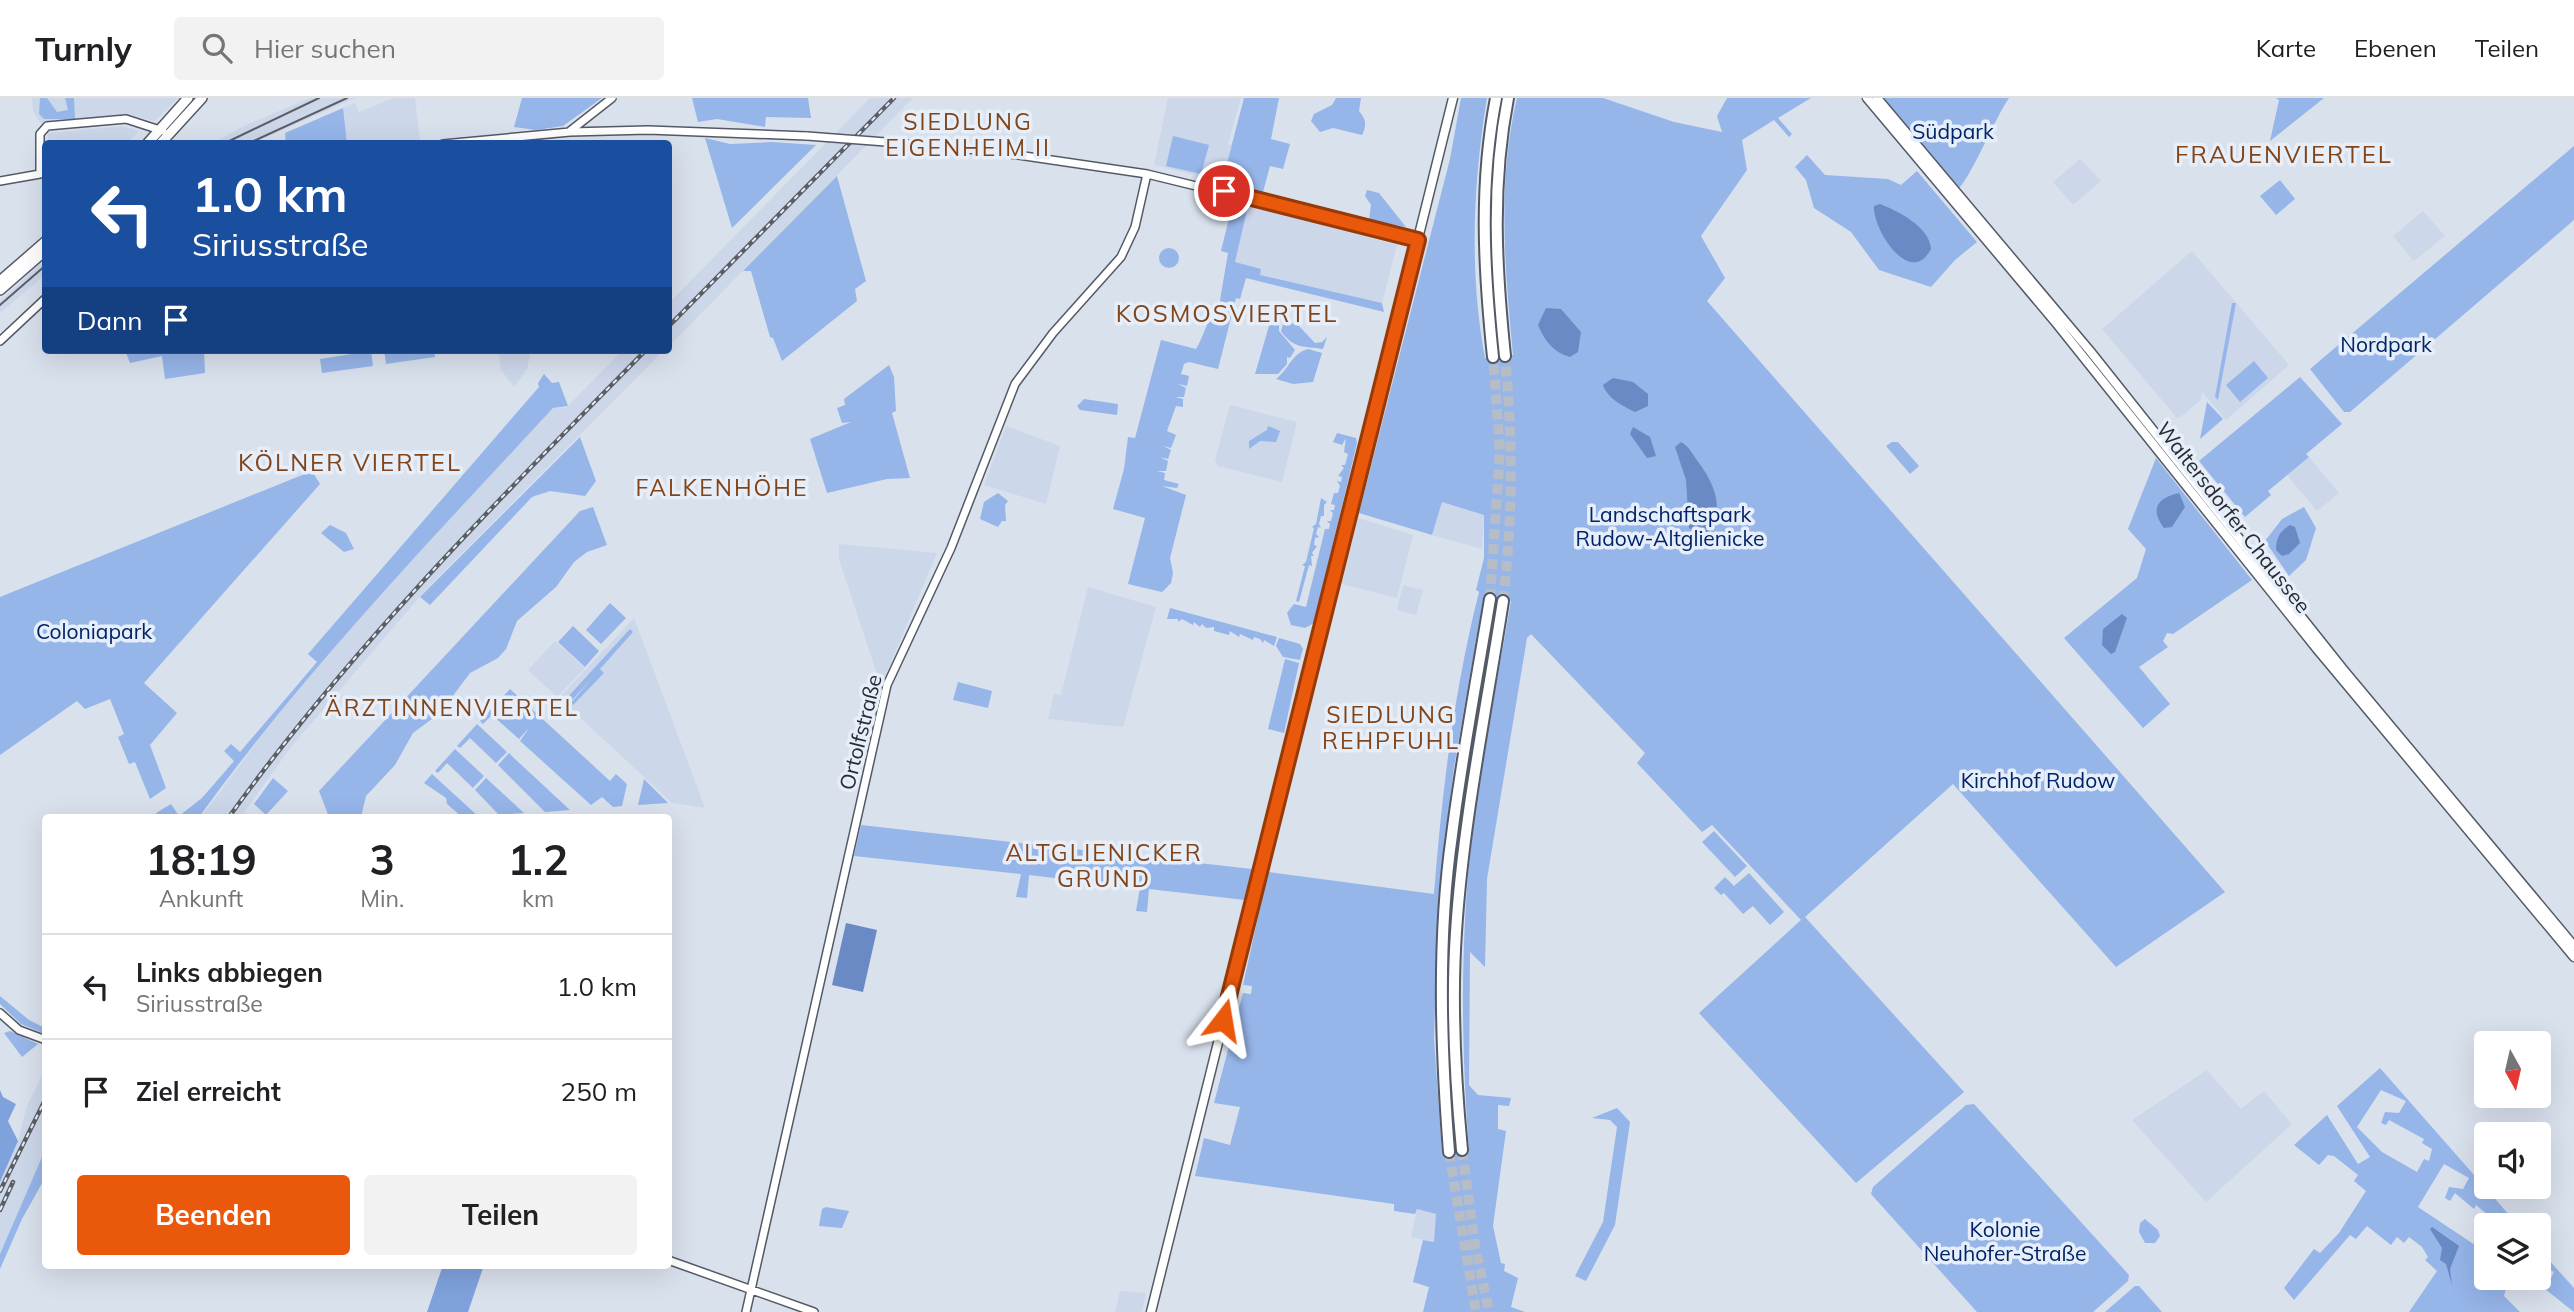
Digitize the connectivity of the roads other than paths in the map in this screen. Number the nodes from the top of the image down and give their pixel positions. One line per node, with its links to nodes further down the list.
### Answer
1 (188, 98): 9 (main road)
2 (201, 98): 11 (main road)
3 (612, 98): 10 (street)
4 (1453, 98): 17 (main road)
5 (1496, 98): 6 (highway)
6 (1508, 98)
7 (1867, 98): 27 (main road, Waltersdorfer Chaussee)
8 (1877, 98): 26 (main road, Waltersdorfer Chaussee)
9 (160, 130): 11 (street); 12 (main road); 16 (street)
10 (570, 132): 14 (street); 15 (street, bridge)
11 (170, 134): 13 (main road)
12 (151, 140)
13 (164, 140)
14 (485, 140)
15 (1147, 174): 17 (street); 33 (street, Ortolfstraße)
16 (0, 181)
17 (1418, 240): 36 (main road)
18 (42, 244): 20 (main road)
19 (42, 253): 21 (main road)
20 (0, 281)
21 (0, 290)
22 (42, 302): 23 (street)
23 (0, 341)
24 (1490, 600): 31 (highway)
25 (1503, 601): 30 (highway)
26 (2574, 946)
27 (2574, 957)
28 (0, 1013): 29 (street)
29 (42, 1039)
30 (1462, 1150)
31 (1449, 1152)
32 (672, 1261): 33 (street)
33 (751, 1290): 34 (street, Ortolfstraße); 35 (street)
34 (746, 1312)
35 (814, 1312)
36 (1151, 1312)

